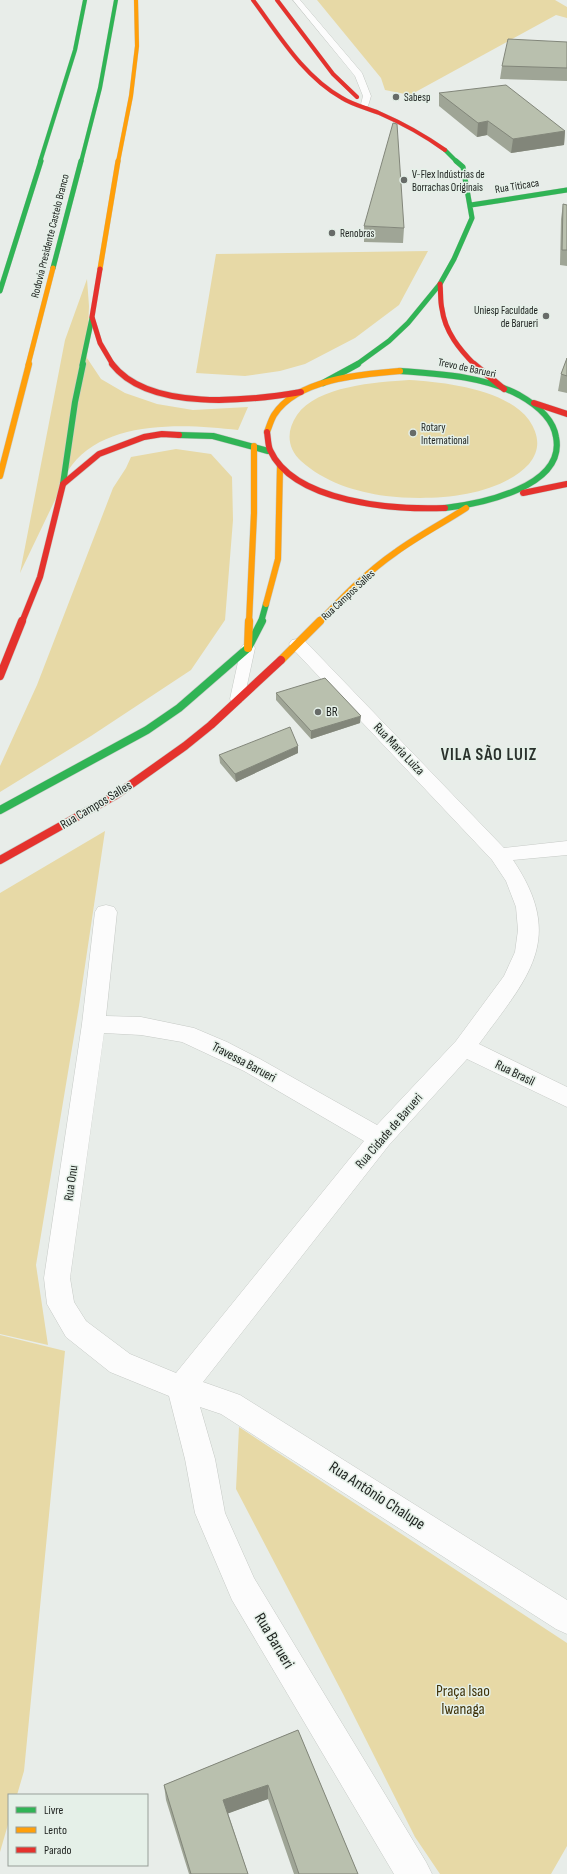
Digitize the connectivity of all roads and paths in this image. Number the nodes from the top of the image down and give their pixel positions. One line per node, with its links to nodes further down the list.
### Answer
1 (85, 0): 11 (main road)
2 (116, 0): 21 (main road, Rodovia Presidente Castelo Branco)
3 (136, 0): 12 (main road)
4 (253, 0): 7 (main road)
5 (277, 0): 7 (main road)
6 (296, 0): 7 (lane)
7 (366, 106): 9 (main road)
8 (567, 190): 9 (main road, Rua Titicaca)
9 (471, 205): 10 (main road)
10 (440, 284): 13 (main road); 14 (main road)
11 (0, 291)
12 (92, 316): 15 (main road); 22 (main road)
13 (323, 383): 14 (main road, Trevo de Barueri); 15 (main road, Trevo de Barueri)
14 (504, 389): 16 (main road, Trevo de Barueri)
15 (301, 392): 19 (main road, Trevo de Barueri)
16 (529, 402): 17 (main road); 24 (main road, Trevo de Barueri)
17 (567, 414)
18 (254, 446): 19 (main road); 22 (main road); 27 (main road)
19 (268, 451): 20 (main road, Trevo de Barueri)
20 (280, 466): 25 (main road, Trevo de Barueri); 27 (main road)
21 (0, 476)
22 (63, 484): 28 (main road)
23 (567, 484): 24 (main road)
24 (502, 497): 25 (main road, Trevo de Barueri)
25 (470, 505): 26 (main road, Rua Campos Salles)
26 (298, 644): 29 (main road, Rua Campos Salles); 32 (street, Rua Maria Luiza)
27 (248, 648): 29 (lane); 30 (main road)
28 (0, 676)
29 (237, 699): 33 (main road, Rua Campos Salles)
30 (0, 810)
31 (567, 848): 32 (street)
32 (499, 855): 36 (street, Rua Cidade de Barueri)
33 (0, 860)
34 (106, 912): 35 (street, Rua Onu)
35 (94, 1024): 38 (street, Travessa Barueri); 39 (street, Rua Onu)
36 (464, 1047): 37 (street, Rua Brasil); 38 (street, Rua Cidade de Barueri)
37 (567, 1098)
38 (380, 1138): 39 (street, Rua Cidade de Barueri)
39 (181, 1388): 40 (street, Rua Antônio Chalupe); 41 (street, Rua Barueri)
40 (567, 1618)
41 (414, 1874)

